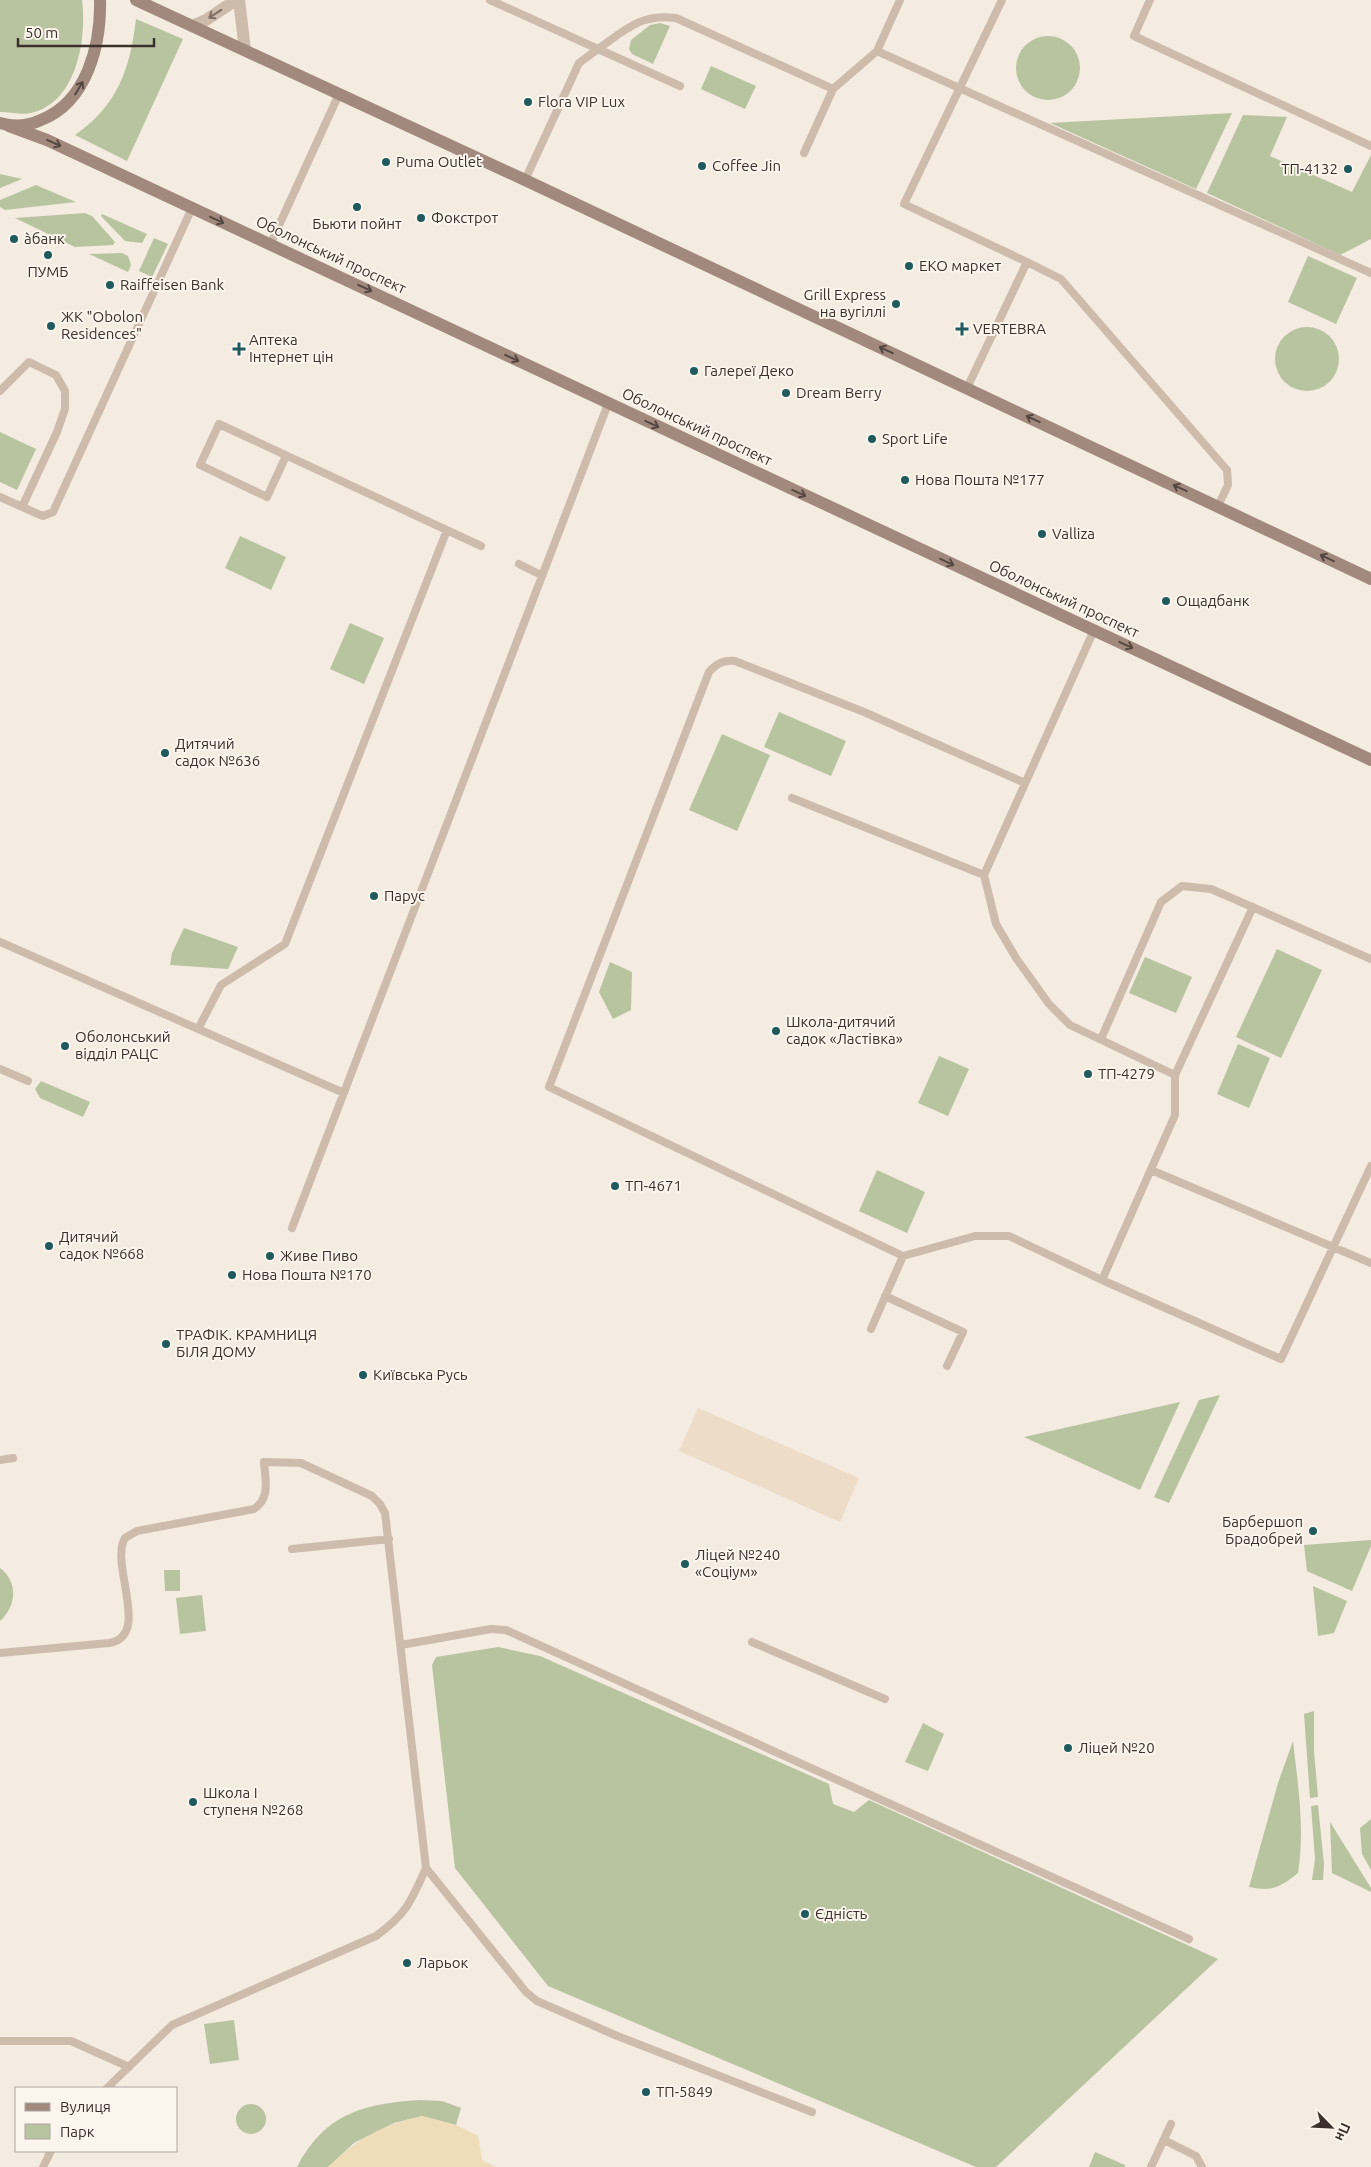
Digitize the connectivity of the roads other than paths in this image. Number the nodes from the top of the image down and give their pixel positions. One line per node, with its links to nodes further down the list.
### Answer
1 (100, 0): 16 (main road, one-way to 1)
2 (136, 0): 8 (main road)
3 (238, 0): 8 (street, one-way to 8); 10 (street)
4 (490, 0): 9 (lane)
5 (900, 0): 11 (lane)
6 (1002, 0): 14 (lane)
7 (1150, 0): 17 (lane)
8 (192, 26): 10 (main road)
9 (598, 48): 12 (lane); 13 (lane); 19 (lane)
10 (245, 50): 15 (main road)
11 (877, 51): 13 (lane); 14 (lane)
12 (680, 86)
13 (833, 89): 18 (lane)
14 (961, 89): 22 (lane); 23 (lane)
15 (339, 94): 19 (main road); 21 (lane)
16 (4, 124): 20 (main road, Оболонський проспект, one-way to 20)
17 (1371, 146)
18 (804, 153)
19 (525, 180): 24 (main road, one-way to 19)
20 (192, 208): 21 (main road, Оболонський проспект, one-way to 21); 30 (lane)
21 (270, 245): 26 (main road, Оболонський проспект, one-way to 26)
22 (1027, 262): 24 (lane); 29 (lane)
23 (1371, 273)
24 (966, 388): 29 (main road, one-way to 24)
25 (0, 391): 30 (lane)
26 (608, 404): 34 (lane); 36 (main road, Оболонський проспект, one-way to 36)
27 (286, 456): 27 (lane); 31 (lane)
28 (0, 497): 30 (lane)
29 (1218, 506): 35 (main road, one-way to 29)
30 (22, 507)
31 (447, 530): 32 (lane); 44 (lane)
32 (481, 546)
33 (519, 564): 34 (lane)
34 (541, 575): 49 (lane)
35 (1371, 579)
36 (1094, 630): 37 (main road, Оболонський проспект, one-way to 37); 38 (lane)
37 (1371, 760)
38 (1025, 783): 40 (lane); 54 (lane)
39 (792, 798): 40 (lane)
40 (984, 875): 45 (lane)
41 (1253, 907): 43 (lane); 45 (lane); 47 (lane)
42 (0, 942): 44 (lane)
43 (1371, 959)
44 (198, 1029): 49 (lane)
45 (1102, 1039): 47 (lane)
46 (0, 1069): 48 (lane)
47 (1175, 1074): 51 (lane)
48 (28, 1081)
49 (344, 1093): 52 (lane)
50 (1371, 1166): 53 (lane)
51 (1151, 1170): 53 (lane); 56 (lane)
52 (292, 1228)
53 (1334, 1248): 55 (lane); 56 (lane)
54 (903, 1256): 56 (lane); 57 (lane)
55 (1371, 1263)
56 (1102, 1280)
57 (885, 1296): 58 (lane); 59 (lane)
58 (871, 1329)
59 (947, 1366)
60 (13, 1458): 61 (lane)
61 (0, 1460)
62 (389, 1539): 63 (lane); 65 (lane); 66 (lane)
63 (292, 1548)
64 (752, 1642): 67 (lane)
65 (401, 1645): 68 (lane); 69 (lane)
66 (0, 1653)
67 (885, 1699)
68 (426, 1868): 71 (lane); 73 (lane)
69 (1188, 1939)
70 (0, 2041): 71 (lane)
71 (129, 2067): 72 (lane)
72 (108, 2087)
73 (812, 2112)
74 (1171, 2124): 75 (lane)
75 (1164, 2140): 78 (lane); 79 (lane)
76 (50, 2152): 77 (lane)
77 (43, 2167)
78 (1151, 2167)
79 (1202, 2167)

